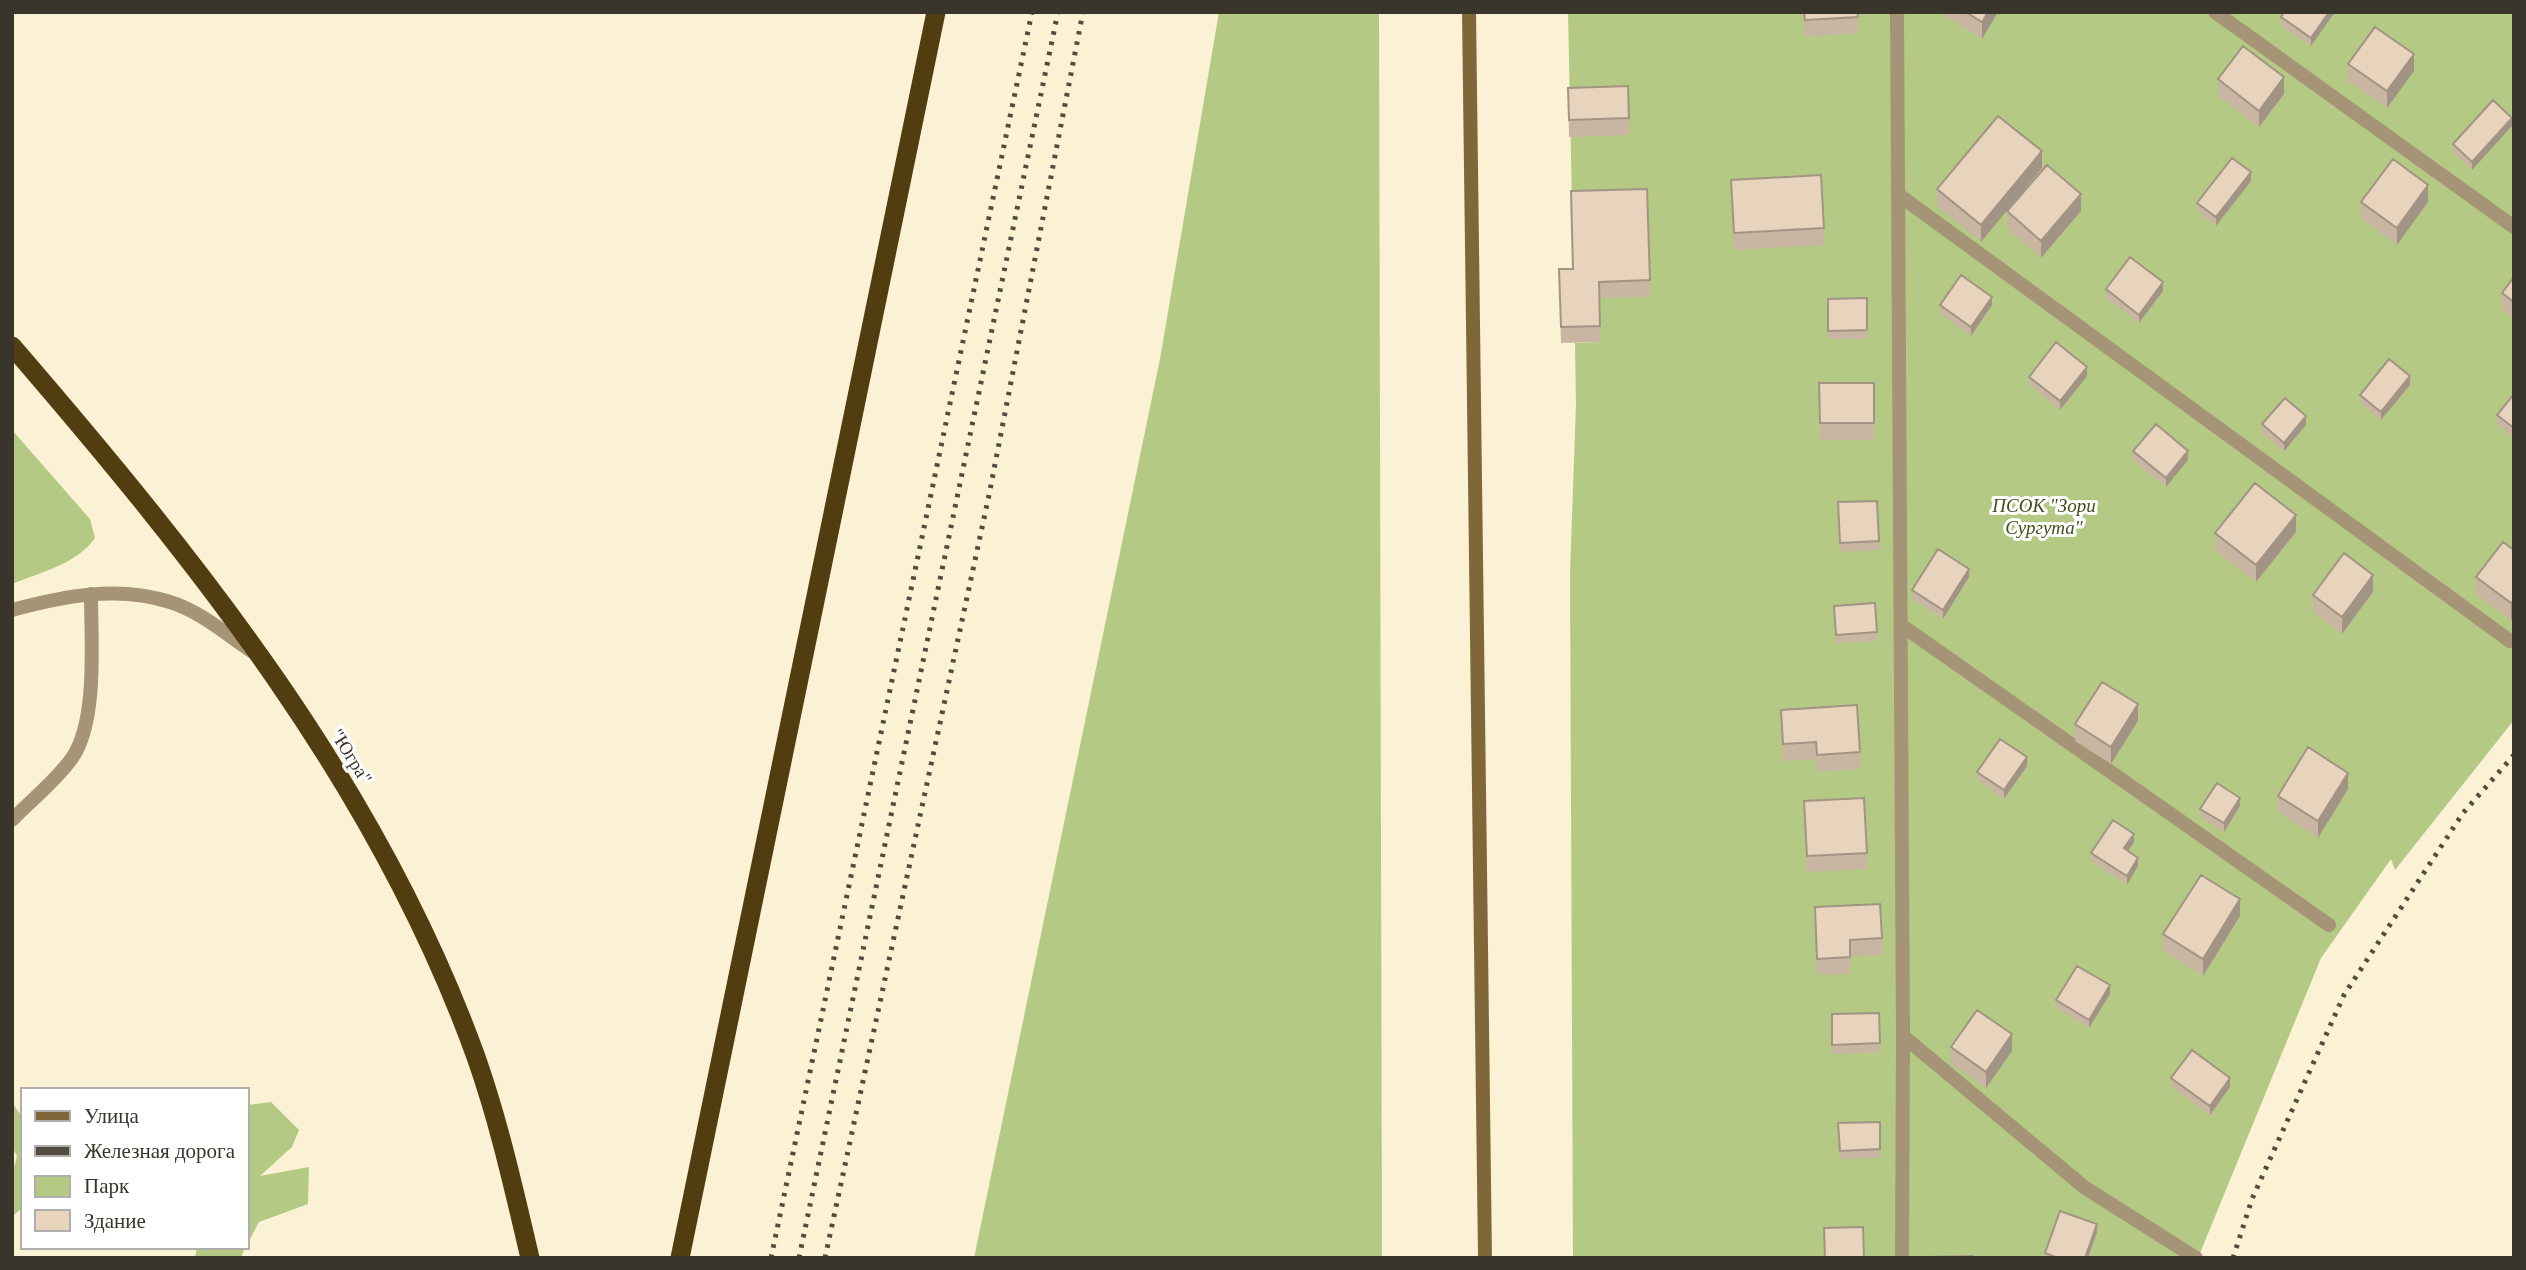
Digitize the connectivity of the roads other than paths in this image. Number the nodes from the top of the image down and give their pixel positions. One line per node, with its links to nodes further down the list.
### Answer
1 (936, 12): 17 (highway)
2 (1469, 12): 18 (main road)
3 (1898, 12): 5 (street)
4 (2214, 12): 6 (street)
5 (1899, 194): 10 (street); 11 (street)
6 (2514, 227)
7 (12, 346): 12 (highway, "Югра")
8 (91, 594): 9 (street); 12 (street); 13 (street)
9 (12, 610)
10 (1901, 625): 14 (street); 15 (street)
11 (2510, 641)
12 (265, 661): 16 (highway, "Югра")
13 (12, 820)
14 (2329, 925)
15 (1903, 1036): 19 (street); 20 (street)
16 (530, 1258)
17 (680, 1258)
18 (1485, 1258)
19 (1902, 1258)
20 (2196, 1258)

